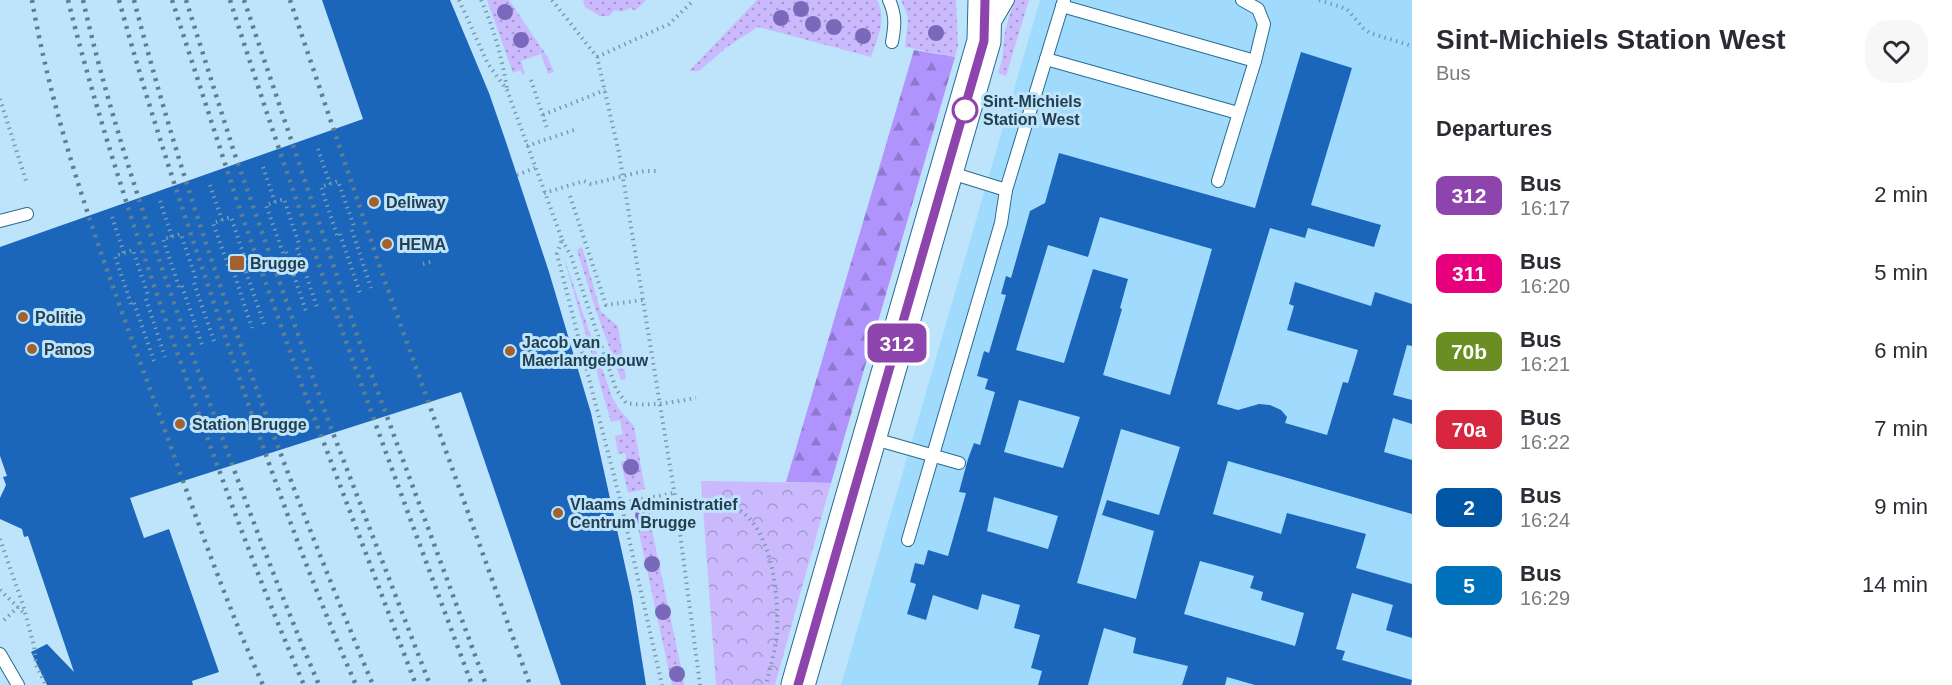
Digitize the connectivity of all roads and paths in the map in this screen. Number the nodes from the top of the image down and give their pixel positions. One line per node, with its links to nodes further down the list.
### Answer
1 (459, 0): 18 (path)
2 (481, 0): 18 (path)
3 (552, 0): 14 (path)
4 (694, 0): 14 (path)
5 (889, 0): 12 (lane)
6 (985, 0): 11 (main road)
7 (1008, 0): 11 (lane)
8 (1242, 0): 16 (lane)
9 (1319, 0): 13 (path)
10 (1063, 3): 15 (lane); 16 (lane)
11 (984, 41): 30 (main road)
12 (892, 42)
13 (1412, 46)
14 (597, 57): 19 (path)
15 (1046, 59): 21 (lane); 37 (lane)
16 (1255, 61): 21 (lane)
17 (531, 80): 22 (path)
18 (507, 90): 25 (path)
19 (605, 90): 22 (path); 32 (path)
20 (0, 99): 34 (path)
21 (1238, 113): 33 (lane)
22 (543, 115): 24 (path)
23 (574, 130): 25 (path)
24 (548, 131)
25 (527, 146): 28 (path)
26 (318, 148): 36 (path)
27 (263, 167): 41 (path)
28 (535, 168): 31 (path); 38 (path)
29 (658, 171): 32 (path)
30 (947, 172): 37 (lane); 64 (main road)
31 (517, 174)
32 (623, 175): 38 (path); 53 (path)
33 (1218, 181)
34 (27, 184)
35 (210, 184): 44 (path)
36 (330, 184): 51 (path); 52 (path)
37 (1006, 190): 65 (lane)
38 (544, 193): 47 (path)
39 (570, 196): 53 (path)
40 (160, 201): 46 (path)
41 (275, 202): 54 (path); 55 (path)
42 (27, 214): 45 (lane)
43 (112, 217): 48 (path)
44 (222, 220): 56 (path); 57 (path)
45 (0, 221)
46 (172, 237): 58 (path); 59 (path)
47 (562, 240): 63 (path); 68 (path)
48 (124, 253): 60 (path); 61 (path)
49 (434, 261): 50 (path)
50 (423, 264)
51 (371, 288)
52 (360, 293)
53 (643, 300): 63 (path)
54 (317, 307)
55 (306, 310)
56 (264, 324)
57 (252, 328)
58 (214, 341)
59 (202, 345)
60 (165, 357)
61 (154, 361)
62 (696, 399): 63 (path)
63 (660, 404): 67 (path)
64 (870, 437): 65 (lane); 84 (main road)
65 (933, 455): 66 (lane); 72 (lane)
66 (959, 463)
67 (674, 493): 68 (path); 69 (path)
68 (621, 503): 70 (path); 81 (path)
69 (676, 503): 82 (path); 83 (path)
70 (612, 505)
71 (0, 539): 75 (path)
72 (908, 540)
73 (0, 590): 74 (path)
74 (18, 607): 75 (path); 76 (path)
75 (26, 614): 80 (path)
76 (4, 620)
77 (0, 654): 78 (lane)
78 (4, 669): 79 (lane)
79 (18, 685)
80 (46, 685)
81 (663, 685)
82 (700, 685)
83 (766, 685)
84 (798, 685)

